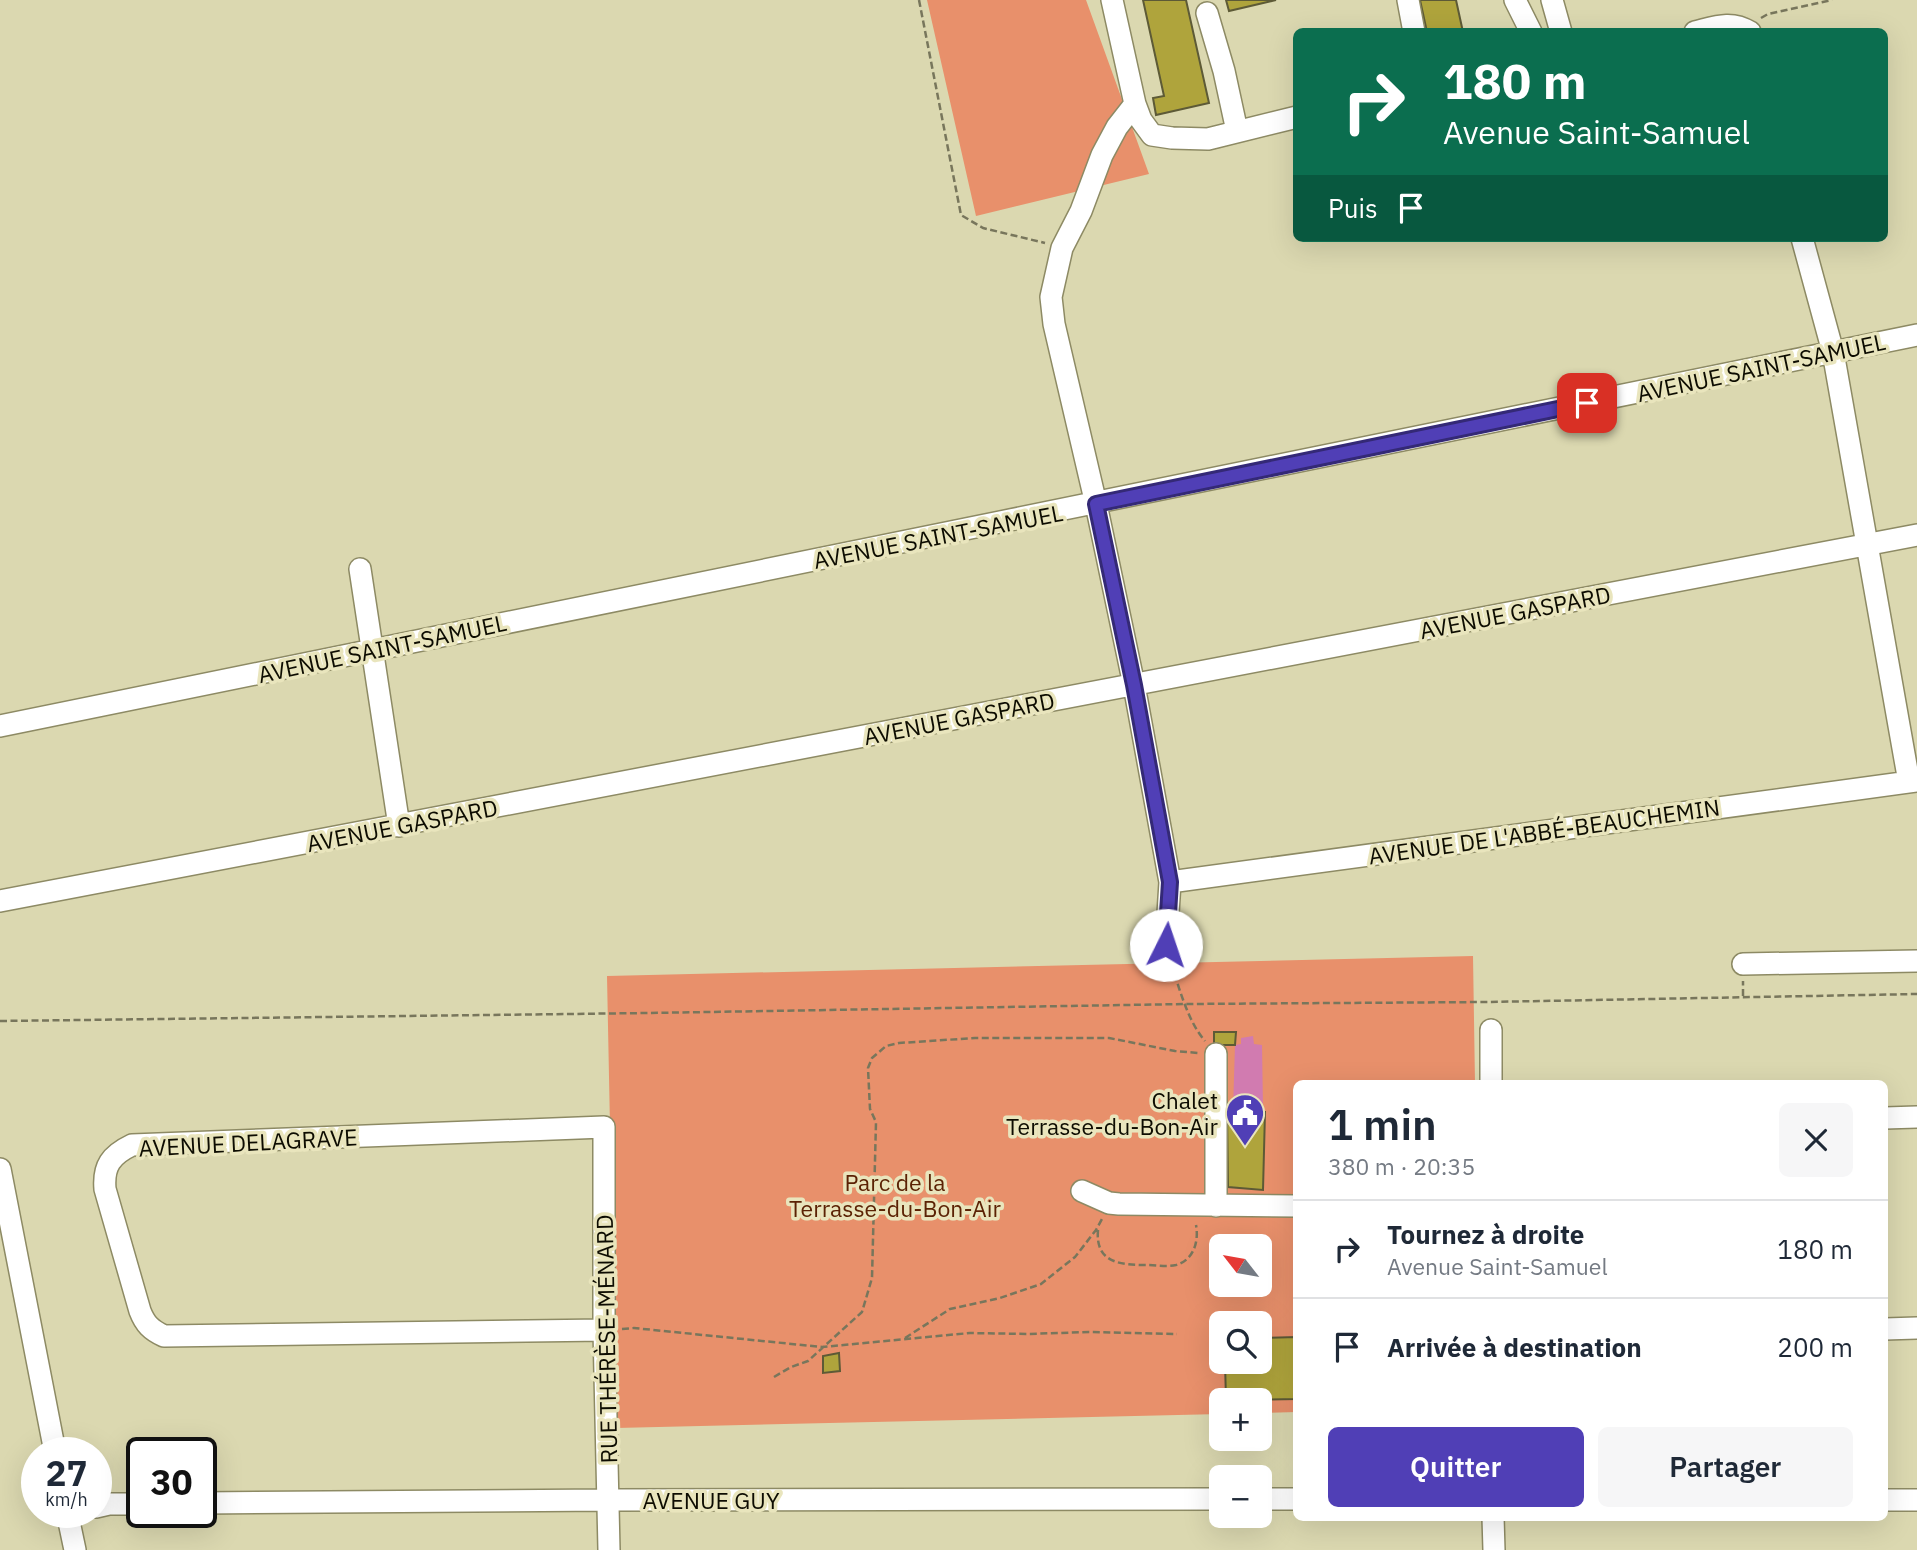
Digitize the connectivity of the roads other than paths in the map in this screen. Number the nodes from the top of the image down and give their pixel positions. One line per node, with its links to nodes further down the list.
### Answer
1 (1112, 0): 11 (street)
2 (1408, 0): 6 (street)
3 (1515, 0): 7 (street)
4 (1552, 0): 8 (street)
5 (1207, 13): 13 (street)
6 (1413, 28)
7 (1529, 28)
8 (1560, 28)
9 (1708, 28): 10 (street)
10 (1742, 28)
11 (1135, 104): 13 (street); 17 (street)
12 (1293, 118): 13 (street)
13 (1237, 131)
14 (1803, 242): 16 (street)
15 (1917, 335): 16 (street, AVENUE SAINT-SAMUEL)
16 (1833, 352): 17 (street, AVENUE SAINT-SAMUEL); 19 (street)
17 (1096, 504): 21 (street, AVENUE SAINT-SAMUEL); 22 (street)
18 (1917, 535): 19 (street, AVENUE GASPARD)
19 (1867, 545): 22 (street, AVENUE GASPARD); 24 (street)
20 (360, 569): 21 (street)
21 (372, 650): 23 (street, AVENUE SAINT-SAMUEL); 25 (street)
22 (1134, 685): 25 (street, AVENUE GASPARD); 26 (street)
23 (0, 726)
24 (1913, 781): 26 (street, AVENUE DE L'ABBÉ-BEAUCHEMIN)
25 (399, 826): 27 (street, AVENUE GASPARD)
26 (1170, 882): 28 (street)
27 (0, 901)
28 (1166, 945)
29 (1917, 961): 30 (street)
30 (1744, 964)
31 (1491, 1030): 33 (street)
32 (1216, 1054): 39 (street)
33 (1492, 1080)
34 (1917, 1117): 35 (street)
35 (1888, 1118)
36 (604, 1127): 43 (street, RUE THÉRÈSE-MÉNARD); 43 (street, AVENUE DELAGRAVE)
37 (0, 1169): 44 (street)
38 (1082, 1191): 39 (street)
39 (1216, 1206): 40 (street)
40 (1293, 1206)
41 (1917, 1328): 42 (street)
42 (1888, 1329)
43 (604, 1330): 48 (street, RUE THÉRÈSE-MÉNARD)
44 (52, 1437)
45 (1209, 1499): 48 (street, AVENUE GUY)
46 (1272, 1499): 47 (street)
47 (1293, 1499)
48 (609, 1500): 51 (street, AVENUE GUY); 55 (street, RUE THÉRÈSE-MÉNARD)
49 (1888, 1500): 50 (street)
50 (1917, 1500)
51 (217, 1503)
52 (1493, 1521): 56 (street)
53 (72, 1528): 54 (street)
54 (75, 1550)
55 (610, 1550)
56 (1494, 1550)

